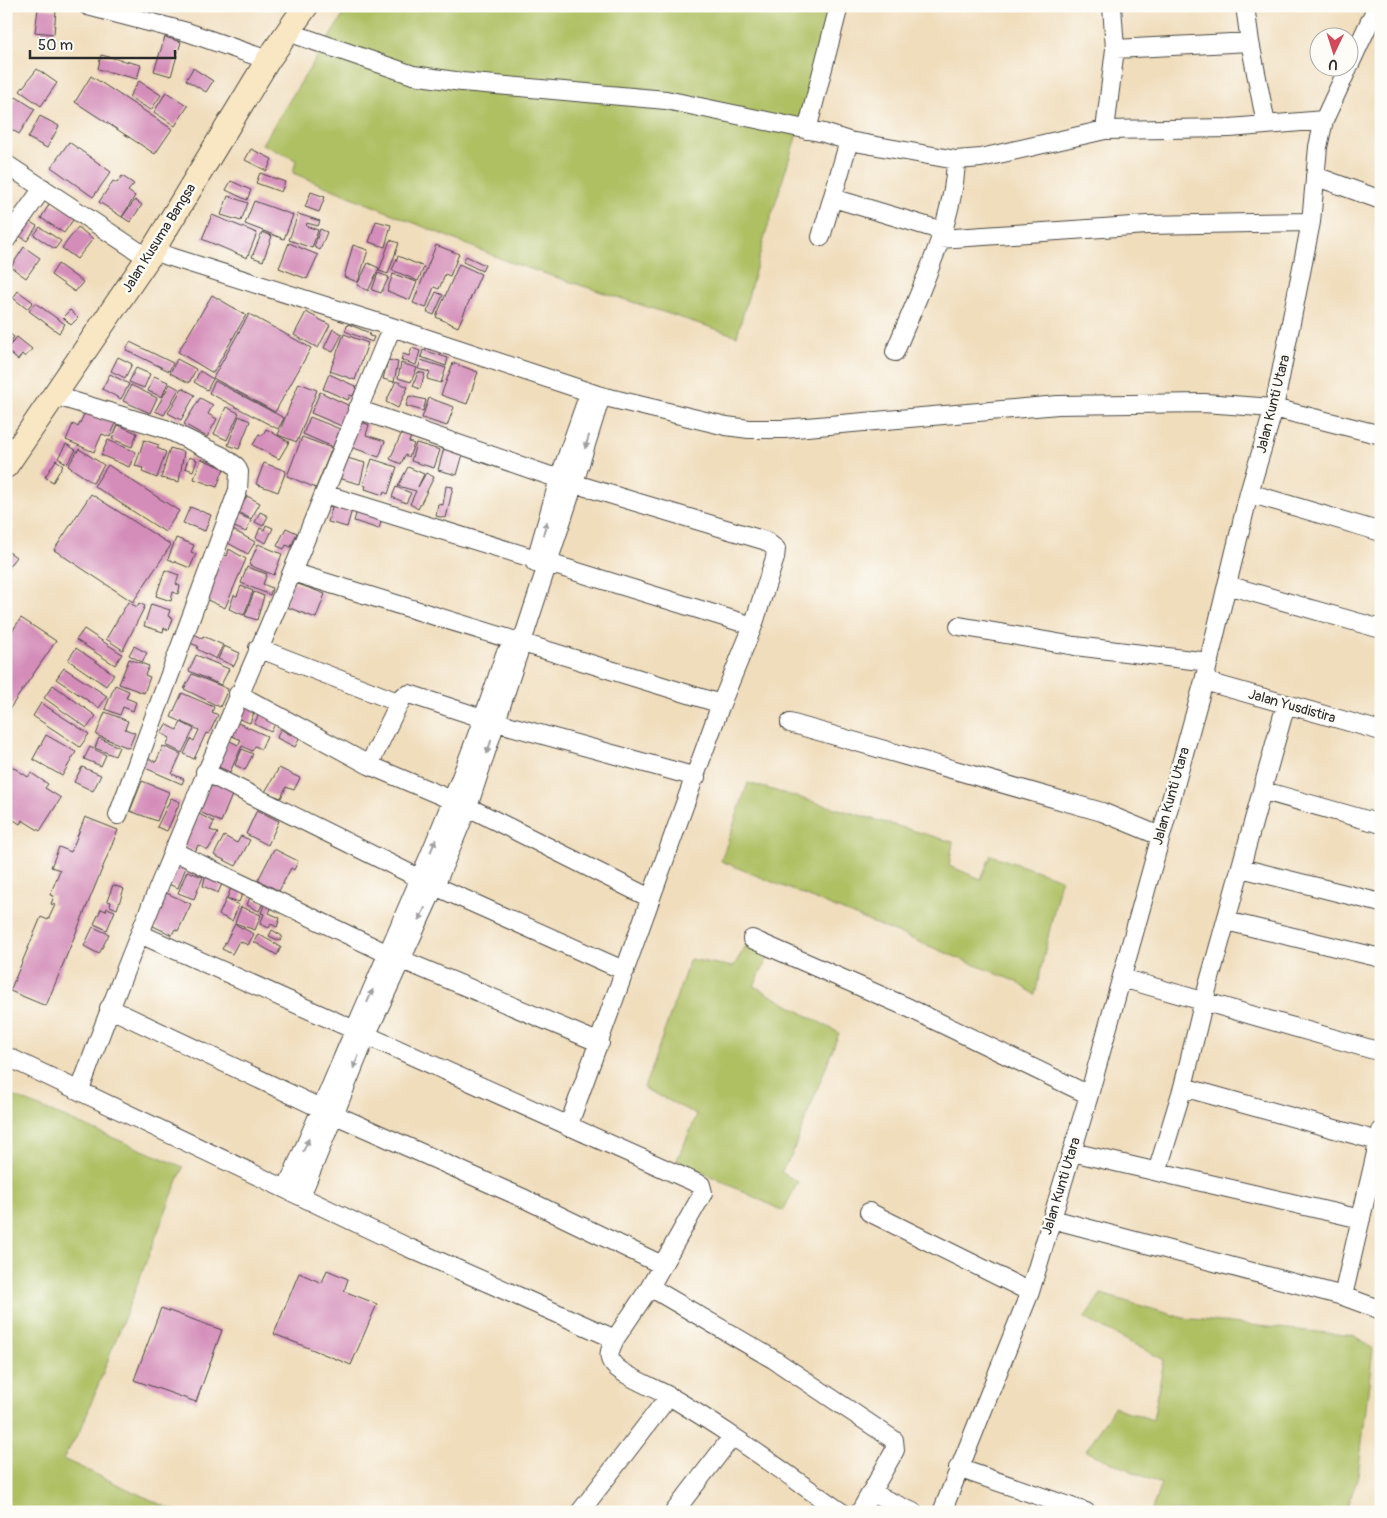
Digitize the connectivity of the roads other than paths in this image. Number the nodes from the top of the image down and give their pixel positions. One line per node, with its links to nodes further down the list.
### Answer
1 (88, 6): 11 (street)
2 (306, 6): 7 (street, Jalan Kusuma Bangsa)
3 (839, 6): 15 (street)
4 (1112, 6): 10 (street)
5 (1245, 6): 8 (street)
6 (1377, 6): 9 (street)
7 (288, 32): 11 (street, Jalan Kusuma Bangsa); 15 (street)
8 (1250, 42): 10 (street); 14 (street)
9 (1360, 43)
10 (1115, 49): 16 (street)
11 (268, 60): 28 (street, Jalan Kusuma Bangsa)
12 (1343, 78): 13 (street, Jalan Kunti Utara)
13 (1324, 120): 14 (street); 20 (street, Jalan Kunti Utara)
14 (1266, 124): 16 (street)
15 (807, 130): 17 (street)
16 (1105, 130): 18 (street)
17 (849, 141): 18 (street); 22 (street)
18 (956, 160): 25 (street)
19 (6, 164): 21 (street)
20 (1315, 176): 23 (street); 24 (street, Jalan Kunti Utara)
21 (42, 188): 27 (street); 28 (street)
22 (833, 198): 25 (street); 26 (street)
23 (1381, 200)
24 (1311, 222): 25 (street); 33 (street, Jalan Kunti Utara)
25 (941, 235): 30 (street)
26 (821, 237)
27 (6, 240)
28 (150, 254): 29 (street); 32 (street, Jalan Kusuma Bangsa)
29 (392, 326): 31 (street); 34 (street)
30 (895, 352)
31 (595, 393): 33 (street); 37 (street)
32 (56, 396): 36 (street, Jalan Kusuma Bangsa); 64 (street)
33 (1274, 408): 35 (street); 38 (street, Jalan Kunti Utara)
34 (357, 410): 37 (street); 39 (street)
35 (1381, 435)
36 (6, 466)
37 (567, 481): 41 (street); 44 (street)
38 (1249, 493): 40 (street); 43 (street, Jalan Kunti Utara)
39 (324, 494): 41 (street); 42 (street)
40 (1381, 532)
41 (541, 561): 44 (street); 47 (street)
42 (292, 572): 47 (street); 48 (street)
43 (1227, 585): 46 (street); 49 (street, Jalan Kunti Utara)
44 (753, 626): 53 (street)
45 (959, 626): 49 (street)
46 (1381, 629)
47 (516, 640): 53 (street); 55 (street)
48 (258, 648): 51 (street); 52 (street)
49 (1209, 662): 50 (street, Jalan Kunti Utara)
50 (1204, 681): 54 (street, Jalan Yusdistira); 66 (street, Jalan Kunti Utara)
51 (238, 694): 58 (street); 59 (street)
52 (400, 703): 55 (street); 58 (street)
53 (721, 704): 60 (street)
54 (1286, 704): 57 (street, Jalan Yusdistira); 61 (street)
55 (491, 720): 60 (street); 62 (street); 63 (street, one-way to 63)
56 (790, 723): 66 (street)
57 (1381, 731)
58 (368, 765): 62 (street)
59 (205, 772): 67 (street); 69 (street)
60 (696, 777): 70 (street)
61 (1264, 791): 65 (street); 68 (street)
62 (451, 800): 63 (street); 69 (street, one-way to 62)
63 (468, 807): 69 (street); 70 (street)
64 (118, 815)
65 (1381, 824)
66 (1160, 836): 78 (street, Jalan Kunti Utara)
67 (173, 851): 73 (street); 75 (street)
68 (1241, 868): 71 (street); 72 (street)
69 (427, 882): 75 (street); 77 (street)
70 (650, 898): 77 (street)
71 (1381, 903)
72 (1226, 921): 76 (street); 79 (street)
73 (140, 934): 80 (street); 81 (street)
74 (752, 939): 87 (street)
75 (394, 956): 81 (street); 82 (street)
76 (1381, 958)
77 (625, 971): 82 (street)
78 (1122, 978): 79 (street); 87 (street, Jalan Kunti Utara)
79 (1204, 1000): 83 (street); 85 (street)
80 (109, 1008): 86 (street); 88 (street)
81 (360, 1032): 88 (street); 89 (street)
82 (600, 1043): 89 (street)
83 (1381, 1052)
84 (6, 1056): 86 (street)
85 (1183, 1087): 90 (street); 92 (street)
86 (80, 1090): 93 (street)
87 (1089, 1095): 91 (street, Jalan Kunti Utara)
88 (328, 1112): 93 (street); 97 (street)
89 (568, 1127): 97 (street)
90 (1380, 1136): 96 (street)
91 (1072, 1152): 92 (street); 95 (street, Jalan Kunti Utara)
92 (1157, 1172): 96 (street)
93 (293, 1193): 102 (street)
94 (869, 1212): 99 (street)
95 (1052, 1219): 99 (street, Jalan Kunti Utara); 100 (street)
96 (1361, 1219): 100 (street)
97 (662, 1265): 98 (street)
98 (650, 1287): 102 (street); 106 (street)
99 (1030, 1292): 105 (street, Jalan Kunti Utara)
100 (1343, 1296): 101 (street)
101 (1381, 1310)
102 (615, 1339): 103 (street)
103 (669, 1396): 104 (street); 107 (street)
104 (732, 1437): 108 (street); 109 (street)
105 (958, 1468): 112 (street, Jalan Kunti Utara); 113 (street)
106 (871, 1493): 110 (street); 111 (street)
107 (580, 1512)
108 (674, 1512)
109 (841, 1512)
110 (860, 1512)
111 (913, 1512)
112 (942, 1512)
113 (1086, 1512)

